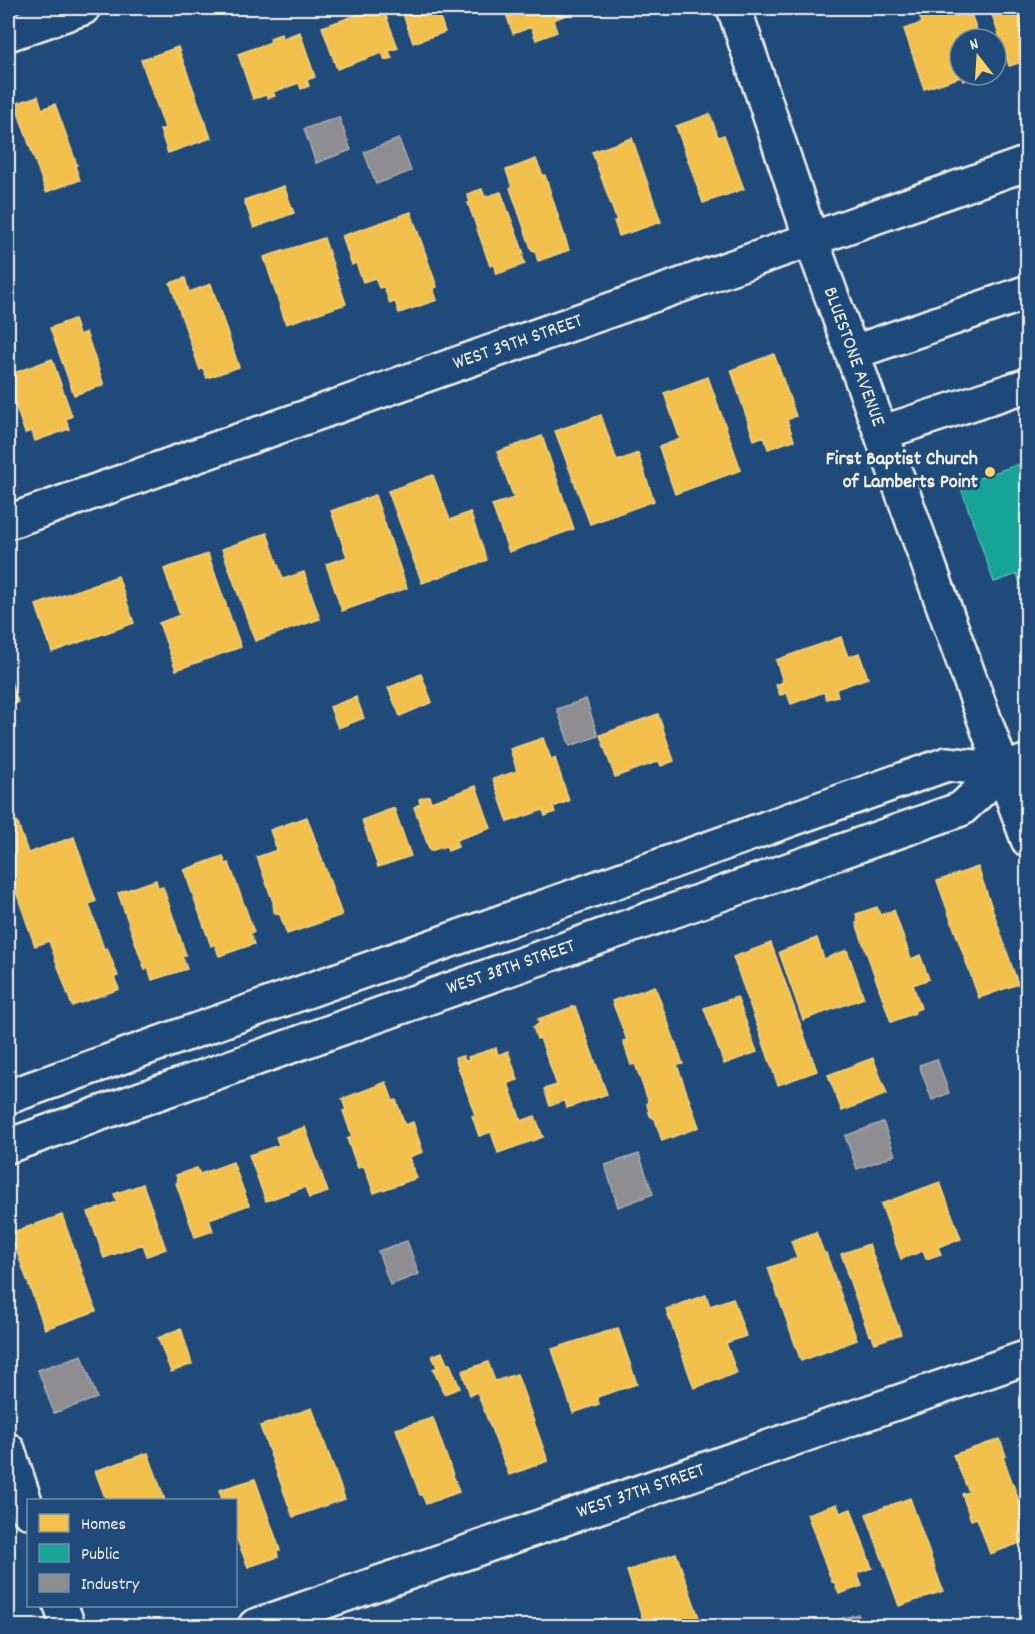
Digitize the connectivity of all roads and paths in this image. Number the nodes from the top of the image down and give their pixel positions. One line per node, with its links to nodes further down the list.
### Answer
1 (83, 8): 3 (street)
2 (734, 8): 5 (street, BLUESTONE AVENUE)
3 (8, 34)
4 (1028, 163): 5 (street, WEST 39TH STREET)
5 (811, 239): 7 (street, BLUESTONE AVENUE); 10 (street, WEST 39TH STREET)
6 (1028, 292): 7 (street)
7 (852, 353): 9 (street, BLUESTONE AVENUE)
8 (1028, 384): 9 (street)
9 (881, 433): 11 (street, BLUESTONE AVENUE)
10 (8, 522)
11 (1015, 766): 12 (street, BLUESTONE AVENUE); 13 (street); 14 (street, WEST 38TH STREET)
12 (1028, 840)
13 (8, 1096)
14 (8, 1146)
15 (1024, 1368): 19 (street, WEST 37TH STREET)
16 (8, 1450): 17 (street)
17 (27, 1508)
18 (62, 1607): 20 (street)
19 (262, 1625)
20 (69, 1626)

